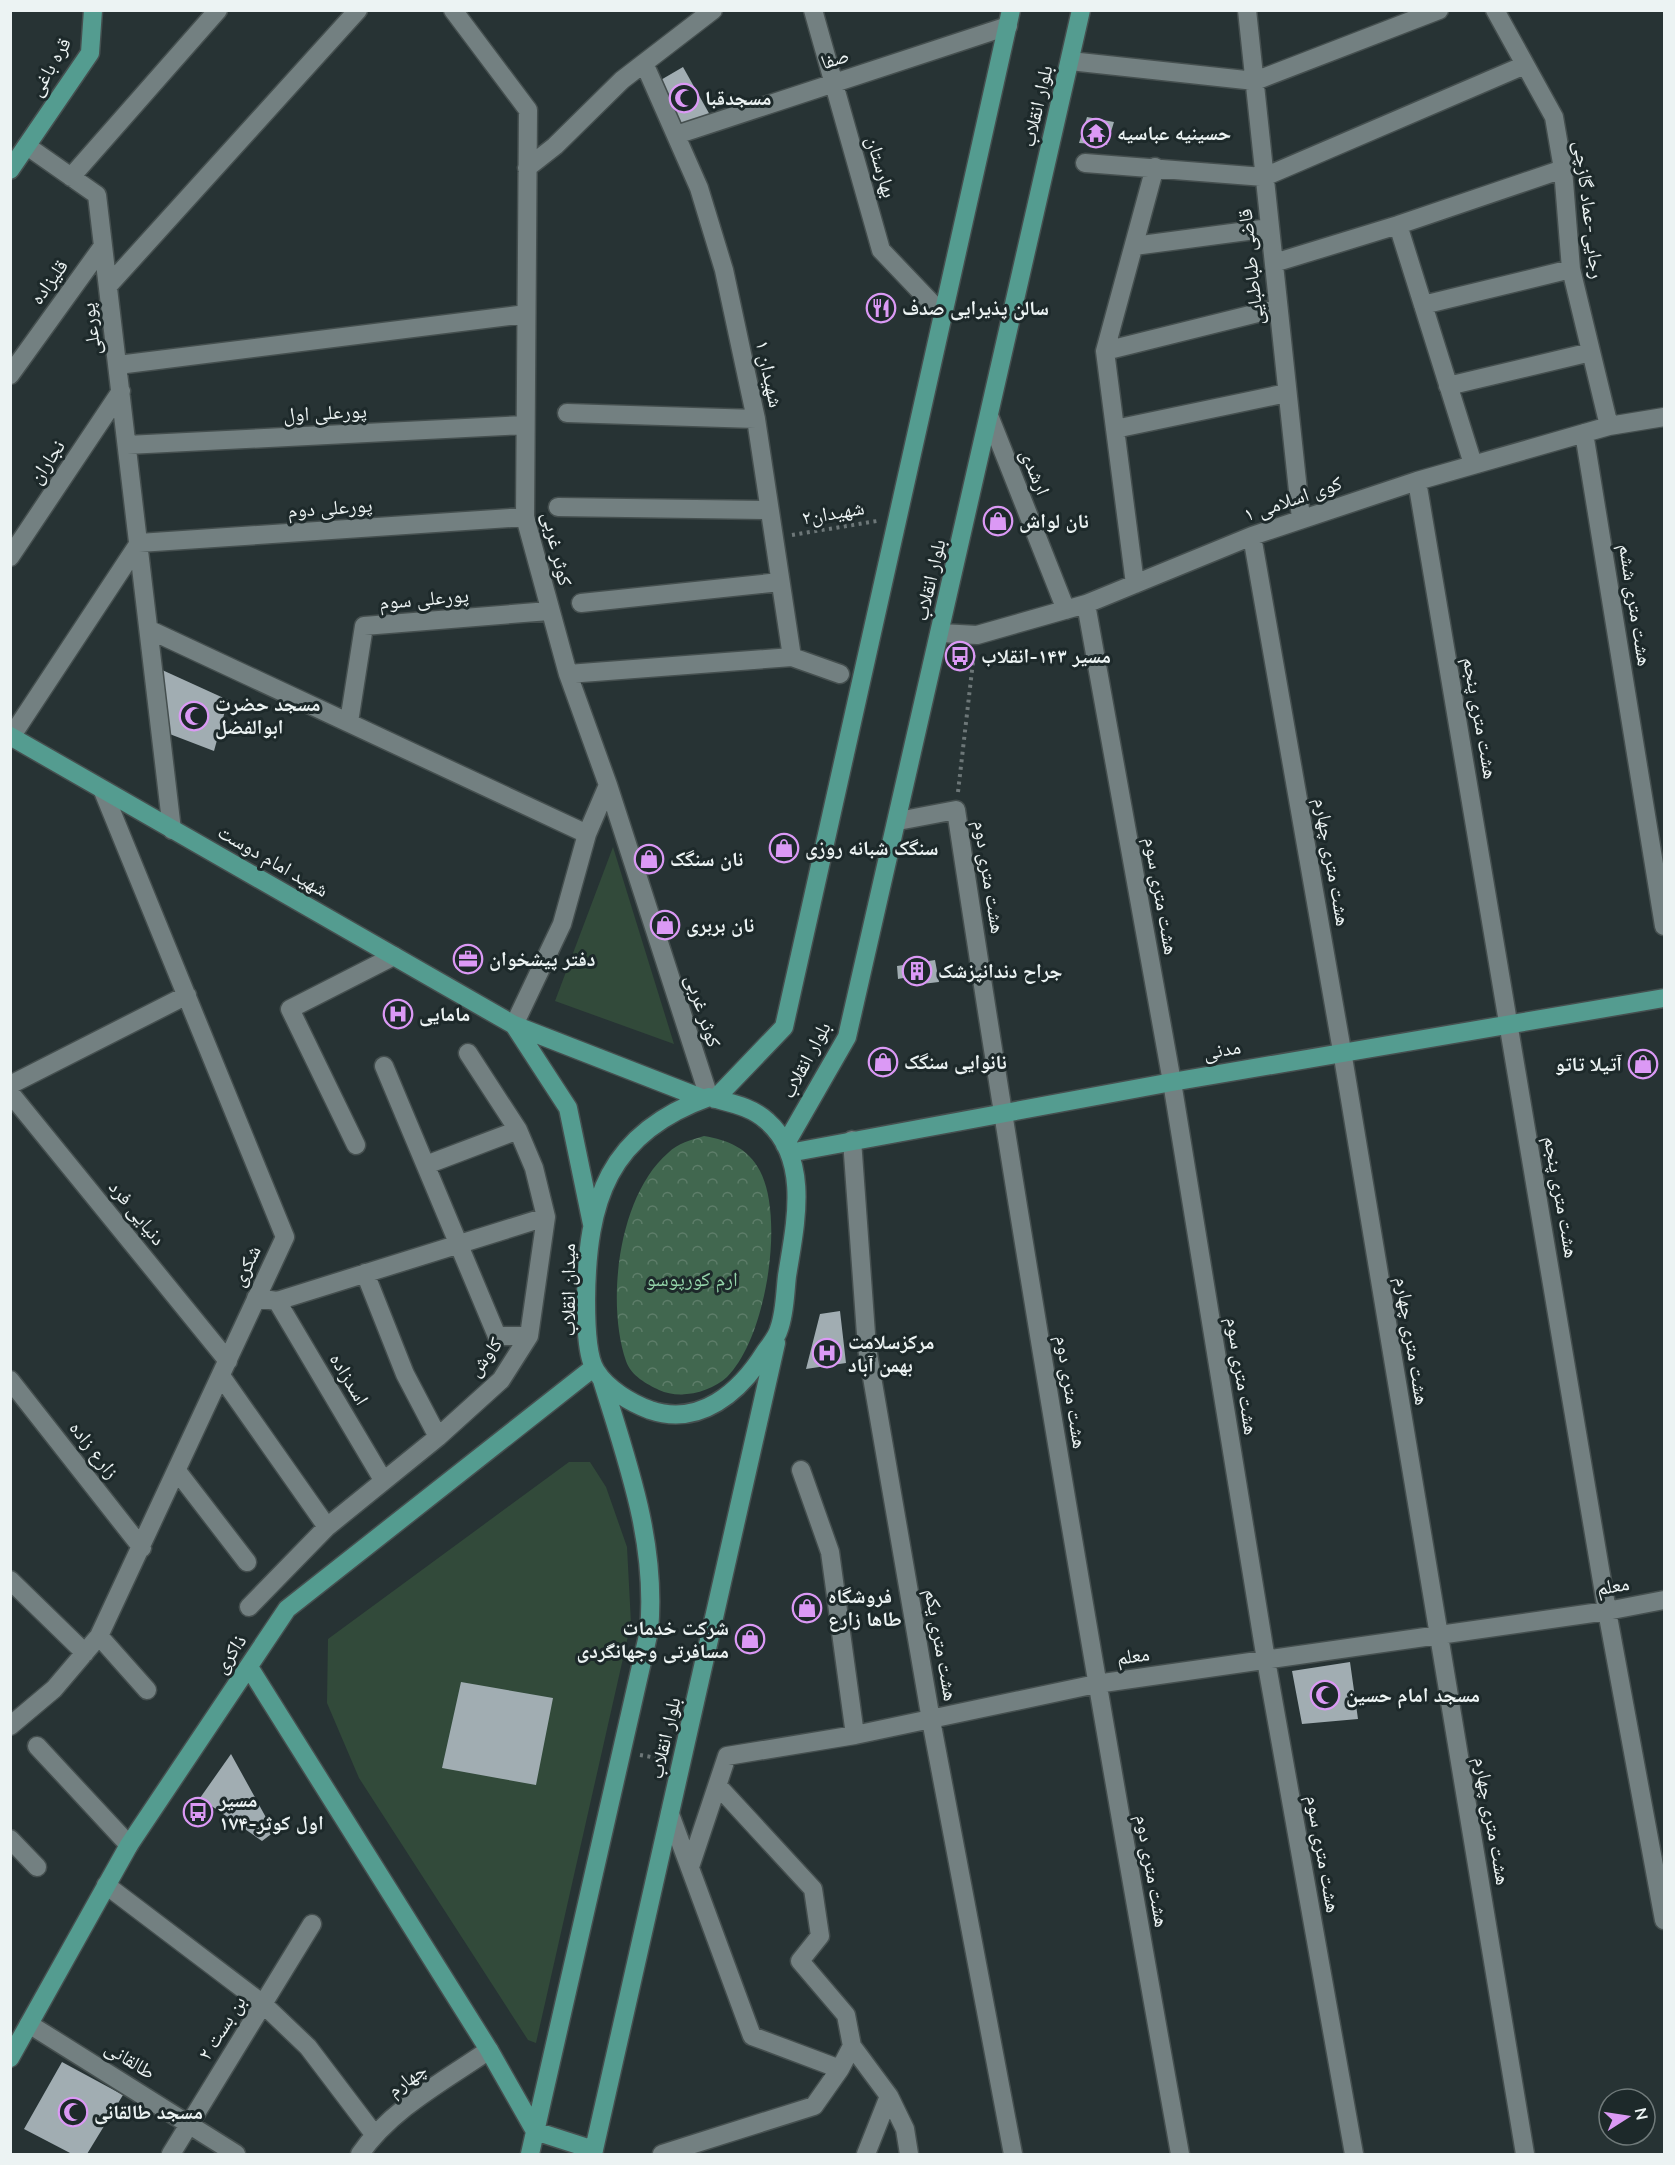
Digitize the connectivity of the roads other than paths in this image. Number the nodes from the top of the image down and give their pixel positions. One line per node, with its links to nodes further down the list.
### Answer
1 (93, 10): 18 (main road, قره باغی)
2 (218, 10): 24 (street)
3 (358, 10): 32 (street)
4 (453, 10): 21 (street, کوثر غربی)
5 (713, 10): 13 (street)
6 (813, 10): 16 (street, بهارستان)
7 (1082, 10): 12 (main road, بلوار انقلاب)
8 (1247, 10): 15 (street, قاضی طباطبایی)
9 (1439, 10): 15 (street)
10 (1495, 10): 14 (street, رجایی-عماد گازچی)
11 (1009, 18): 16 (street, صفا); 36 (main road, بلوار انقلاب)
12 (1070, 61): 15 (street); 46 (main road, بلوار انقلاب)
13 (644, 63): 17 (street, شهیدان ۱); 21 (street)
14 (1525, 65): 22 (street, رجایی-عماد گازچی); 25 (street)
15 (1254, 81): 25 (street, قاضی طباطبایی)
16 (834, 83): 17 (street, صفا); 36 (street, بهارستان)
17 (676, 135): 47 (street, شهیدان ۱)
18 (27, 146): 23 (main road, قره باغی); 24 (street, پورعلی)
19 (1085, 163): 20 (street)
20 (1155, 167): 25 (street); 29 (street)
21 (527, 168): 35 (street, کوثر غربی)
22 (1563, 169): 26 (street); 31 (street, رجایی-عماد گازچی)
23 (10, 170)
24 (71, 177): 28 (street, پورعلی)
25 (1264, 177): 27 (street, قاضی طباطبایی)
26 (1398, 225): 30 (street); 33 (street)
27 (1269, 228): 29 (street); 30 (street, قاضی طباطبایی)
28 (103, 246): 32 (street, پورعلی); 40 (street, قلیزاده)
29 (1134, 246): 37 (street)
30 (1274, 263): 34 (street, قاضی طباطبایی)
31 (1571, 269): 33 (street); 38 (street, رجایی-عماد گازچی)
32 (108, 286): 39 (street, پورعلی)
33 (1423, 305): 41 (street)
34 (1278, 308): 37 (street); 43 (street, قاضی طباطبایی)
35 (526, 314): 39 (street); 48 (street, کوثر غربی)
36 (943, 315): 92 (main road, بلوار انقلاب)
37 (1105, 351): 50 (street)
38 (1591, 352): 41 (street); 49 (street, رجایی-عماد گازچی)
39 (117, 365): 42 (street, پورعلی)
40 (10, 375)
41 (1448, 386): 53 (street)
42 (121, 392): 52 (street, پورعلی); 61 (street, نجاران)
43 (1287, 393): 50 (street); 58 (street, قاضی طباطبایی)
44 (567, 413): 47 (street)
45 (1665, 417): 49 (street, کوی اسلامی ۱)
46 (990, 418): 66 (street, ارشدی); 69 (main road, بلوار انقلاب)
47 (756, 419): 56 (street, شهیدان ۱)
48 (525, 425): 52 (street, پورعلی اول); 57 (street, کوثر غربی)
49 (1610, 426): 51 (street, کوی اسلامی ۱)
50 (1115, 429): 63 (street)
51 (1584, 433): 53 (street, کوی اسلامی ۱); 80 (street, هشت متری ششم)
52 (127, 445): 60 (street, پورعلی)
53 (1473, 464): 54 (street, کوی اسلامی ۱)
54 (1417, 481): 58 (street, کوی اسلامی ۱); 84 (street, هشت متری پنجم)
55 (558, 507): 56 (street)
56 (769, 510): 62 (street, شهیدان ۱)
57 (525, 517): 60 (street, پورعلی دوم); 67 (street, کوثر غربی)
58 (1300, 519): 59 (street, کوی اسلامی ۱)
59 (1252, 536): 63 (street, کوی اسلامی ۱); 86 (street, هشت متری چهارم)
60 (139, 543): 68 (street, پورعلی); 74 (street)
61 (10, 557)
62 (780, 582): 64 (street); 70 (street, شهیدان ۱)
63 (1135, 584): 65 (street, کوی اسلامی ۱)
64 (581, 603)
65 (1086, 604): 66 (street, کوی اسلامی ۱); 89 (street, هشت متری سوم)
66 (1066, 609): 69 (street, کوی اسلامی ۱)
67 (549, 611): 71 (street, کوثر غربی); 73 (street, پورعلی سوم)
68 (150, 630): 73 (street); 78 (street, پورعلی)
69 (941, 633): 77 (main road, بلوار انقلاب)
70 (792, 657): 71 (street); 72 (street)
71 (568, 674): 75 (street, کوثر غربی)
72 (840, 674)
73 (348, 722): 79 (street)
74 (11, 737): 76 (main road, شهید امام دوست)
75 (608, 785): 79 (street); 92 (street, کوثر غربی)
76 (103, 791): 78 (main road, شهید امام دوست); 82 (street, شکری)
77 (898, 821): 93 (street, هشت متری دوم); 97 (main road, بلوار انقلاب)
78 (172, 830): 81 (main road, شهید امام دوست)
79 (587, 834): 85 (street)
80 (1665, 926)
81 (394, 956): 85 (main road, شهید امام دوست); 96 (street)
82 (187, 995): 90 (street); 103 (street, شکری)
83 (1665, 998): 84 (main road, مدنی)
84 (1508, 1023): 86 (main road, مدنی); 120 (street, هشت متری پنجم)
85 (514, 1025): 92 (main road, شهید امام دوست); 100 (main road)
86 (1342, 1051): 89 (main road, مدنی); 121 (street, هشت متری چهارم)
87 (468, 1053): 94 (street, کاوش)
88 (384, 1066): 98 (street)
89 (1172, 1082): 93 (main road, مدنی); 124 (street, هشت متری سوم)
90 (10, 1085)
91 (10, 1093): 107 (street, دنیایی فرد)
92 (709, 1099): 97 (main road); 100 (main road, میدان انقلاب)
93 (1001, 1113): 95 (main road, مدنی); 126 (street, هشت متری دوم)
94 (518, 1130): 98 (street); 99 (street, کاوش)
95 (852, 1140): 97 (main road, مدنی); 128 (street, هشت متری یکم)
96 (356, 1145)
97 (787, 1149): 105 (main road)
98 (426, 1165): 101 (street)
99 (546, 1217): 101 (street); 106 (street, کاوش)
100 (592, 1224): 108 (main road, میدان انقلاب)
101 (459, 1245): 102 (street); 106 (street)
102 (365, 1273): 104 (street); 110 (street)
103 (256, 1298): 104 (street); 107 (street, شکری)
104 (277, 1300): 113 (street, اسدزاده)
105 (779, 1330): 108 (main road); 133 (main road, بلوار انقلاب)
106 (529, 1336): 110 (street, کاوش)
107 (225, 1368): 112 (street, شکری); 114 (street, دنیایی فرد)
108 (598, 1374): 125 (main road, ذاکری); 149 (main road, بلوار انقلاب)
109 (10, 1380): 115 (street, زارع زاده)
110 (438, 1437): 113 (street, کاوش)
111 (801, 1470): 130 (street)
112 (177, 1471): 115 (street, شکری); 116 (street)
113 (383, 1480): 114 (street, کاوش)
114 (327, 1527): 119 (street, کاوش)
115 (142, 1548): 122 (street, شکری)
116 (247, 1563)
117 (10, 1580): 123 (street)
118 (1665, 1600): 120 (street, معلم)
119 (249, 1607)
120 (1608, 1611): 121 (street, معلم); 139 (street, هشت متری پنجم)
121 (1438, 1635): 124 (street, معلم); 162 (street, هشت متری چهارم)
122 (99, 1636): 123 (street, شکری); 127 (street)
123 (85, 1653): 129 (street, شکری)
124 (1266, 1660): 126 (street, معلم); 161 (street, هشت متری سوم)
125 (249, 1667): 135 (main road, ذاکری); 144 (main road)
126 (1096, 1684): 128 (street, معلم); 160 (street, هشت متری دوم)
127 (147, 1690)
128 (931, 1720): 130 (street, معلم); 159 (street, هشت متری یکم)
129 (12, 1722)
130 (855, 1735): 132 (street, معلم)
131 (37, 1746): 135 (street)
132 (718, 1786): 137 (street, معلم); 143 (street)
133 (670, 1814): 137 (street); 151 (main road, بلوار انقلاب)
134 (10, 1839): 136 (street)
135 (129, 1845): 138 (main road, ذاکری)
136 (37, 1867)
137 (690, 1867): 146 (street)
138 (106, 1886): 141 (street); 142 (main road, ذاکری)
139 (1665, 1920)
140 (312, 1924): 141 (street, بن بست ۲)
141 (264, 2004): 148 (street, بن بست ۲); 150 (street)
142 (29, 2024): 145 (main road, ذاکری); 148 (street, طالقانی)
143 (852, 2046): 146 (street); 147 (street)
144 (489, 2050): 149 (main road); 150 (street, چهارم)
145 (10, 2058)
146 (840, 2069): 156 (street)
147 (889, 2096): 157 (street); 158 (street)
148 (189, 2125): 152 (street, بن بست ۲); 153 (street, طالقانی)
149 (536, 2131): 151 (main road); 155 (main road, بلوار انقلاب)
150 (375, 2134): 154 (street, چهارم)
151 (593, 2152)
152 (171, 2154)
153 (236, 2154)
154 (360, 2154)
155 (530, 2154)
156 (662, 2154)
157 (866, 2154)
158 (909, 2154)
159 (1013, 2154)
160 (1180, 2154)
161 (1354, 2154)
162 (1525, 2154)

